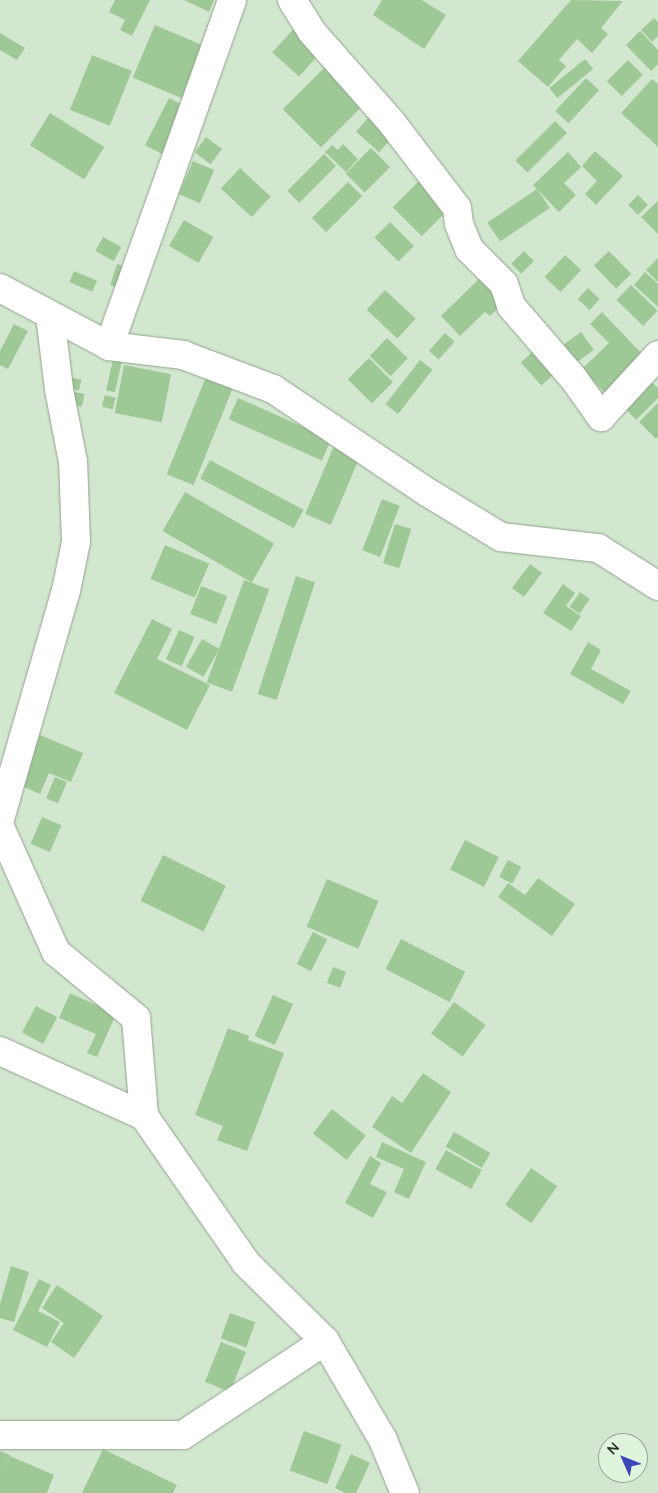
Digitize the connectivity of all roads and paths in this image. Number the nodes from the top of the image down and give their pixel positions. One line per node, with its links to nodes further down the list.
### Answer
1 (232, 0): 5 (street)
2 (292, 0): 6 (street)
3 (0, 288): 4 (street)
4 (50, 316): 5 (street); 8 (street)
5 (109, 346): 7 (street)
6 (658, 355)
7 (658, 586)
8 (0, 819)
9 (0, 826): 11 (street)
10 (0, 1051): 11 (street)
11 (144, 1116): 12 (street)
12 (325, 1341): 13 (street); 14 (street)
13 (0, 1435)
14 (405, 1493)

